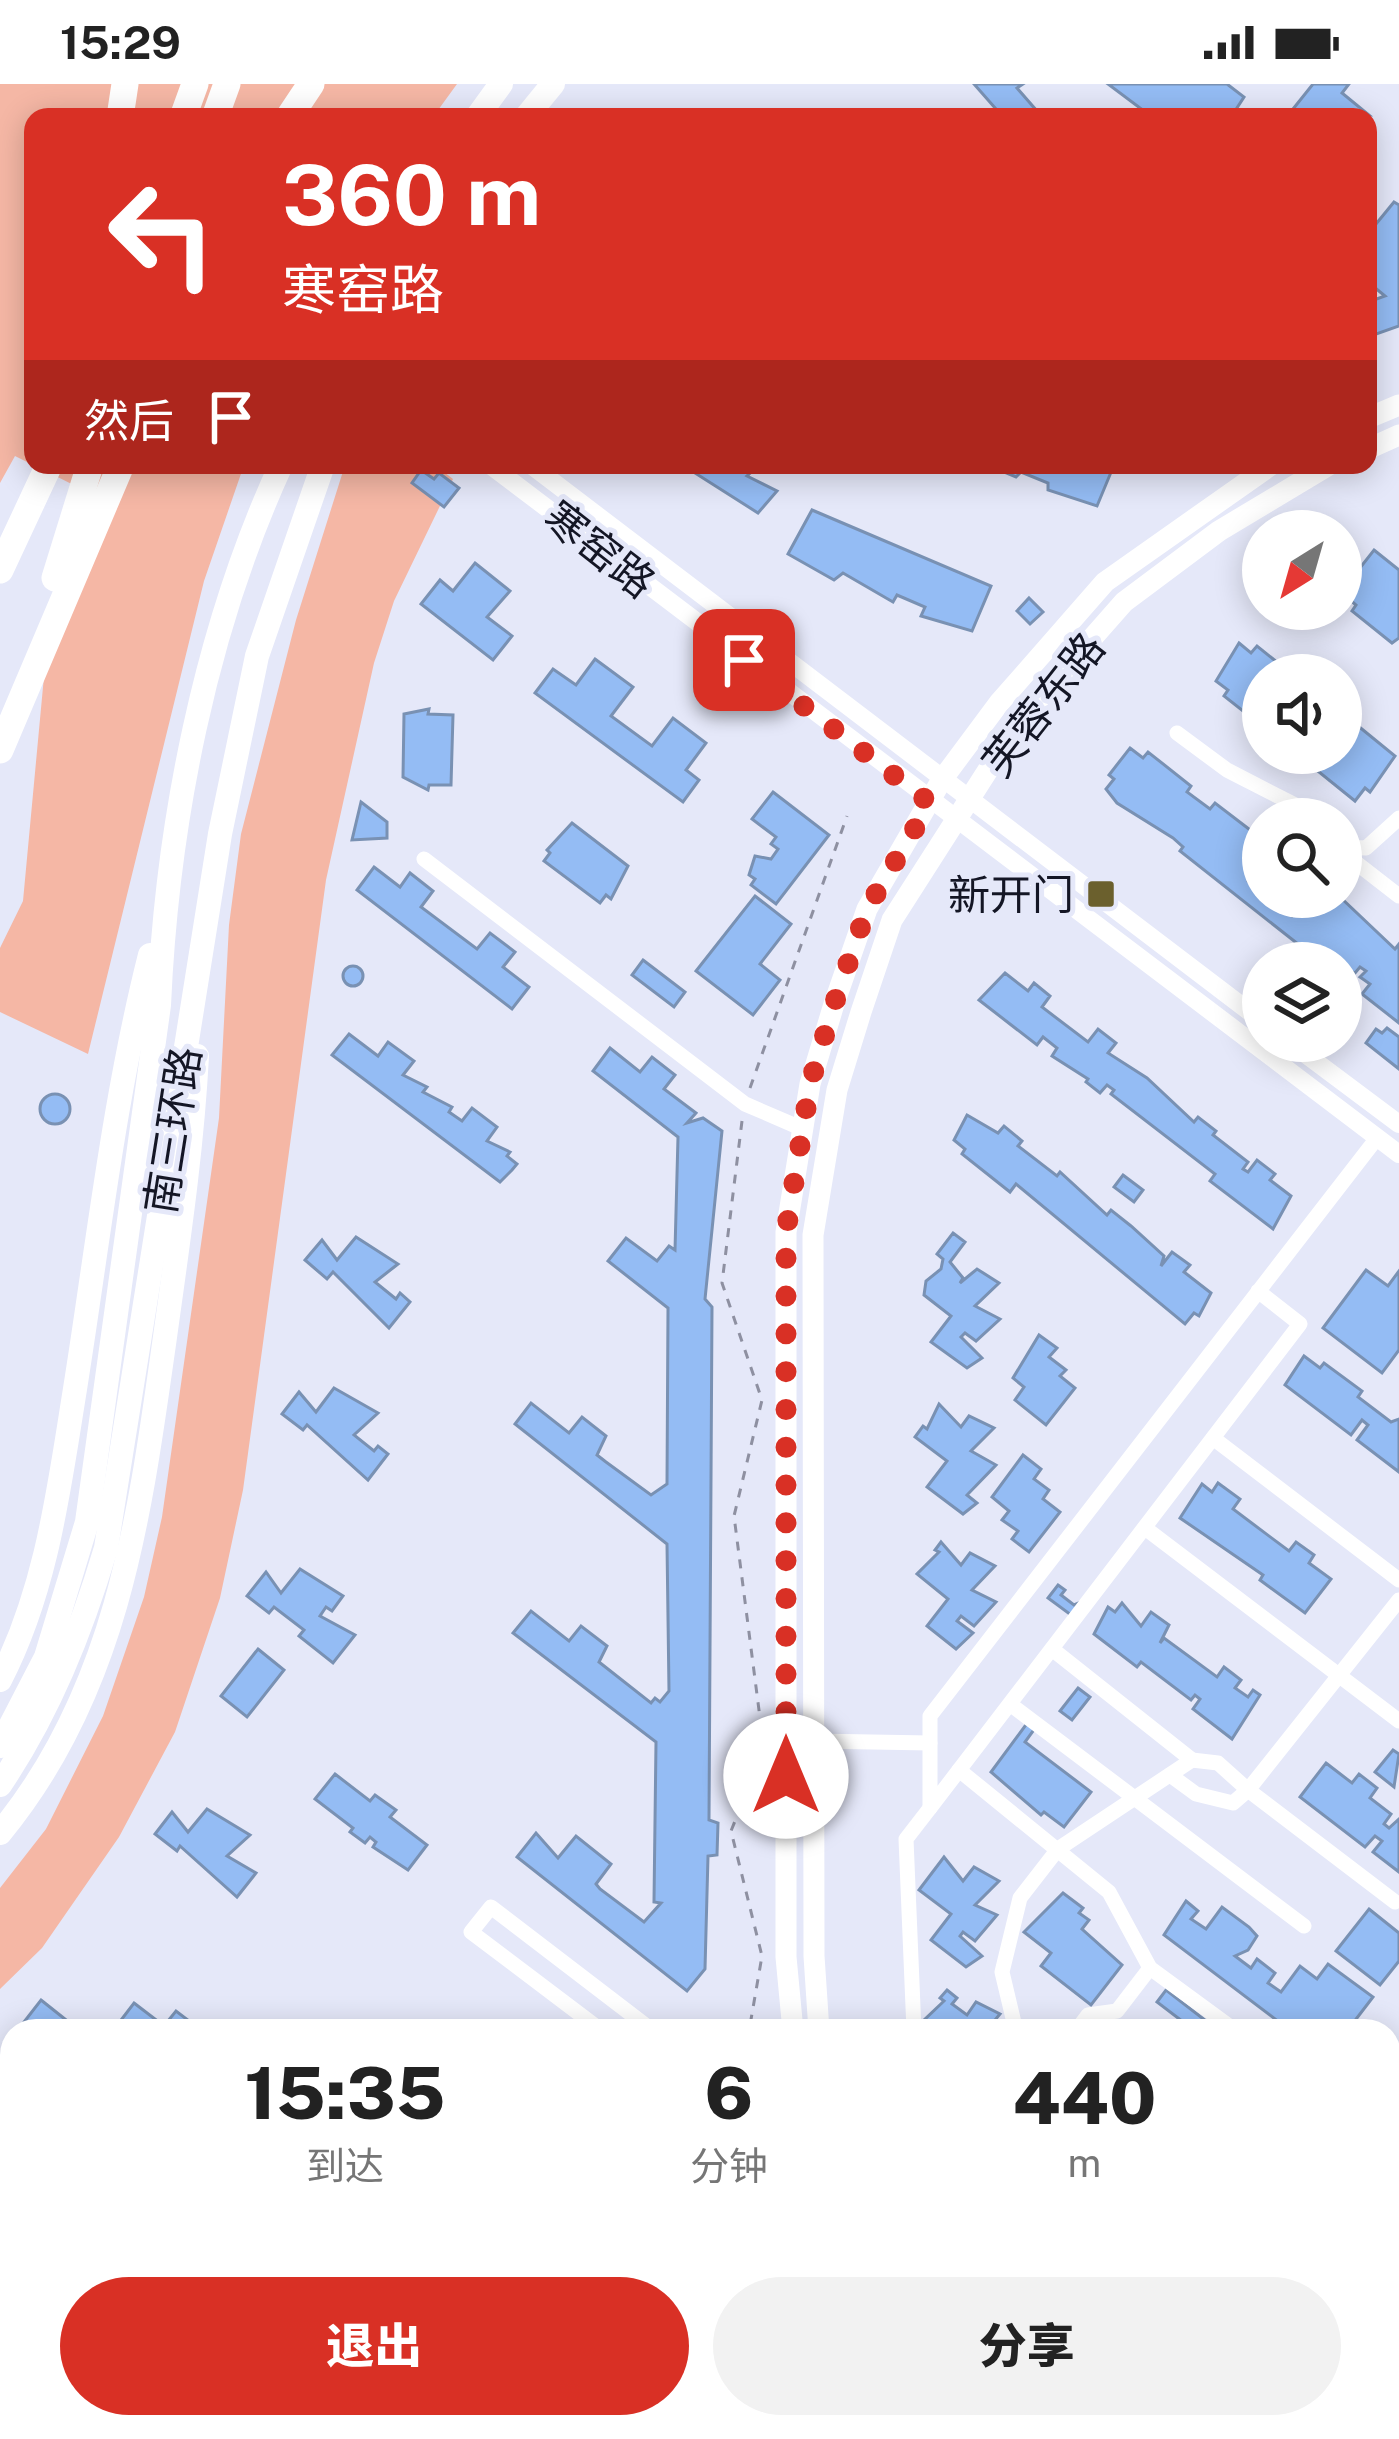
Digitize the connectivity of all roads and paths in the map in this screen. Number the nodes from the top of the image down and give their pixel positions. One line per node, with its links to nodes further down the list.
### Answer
1 (501, 84): 3 (highway)
2 (553, 84): 4 (highway)
3 (483, 108)
4 (533, 108)
5 (28, 474): 15 (highway)
6 (45, 474): 15 (highway)
7 (87, 474): 16 (highway)
8 (117, 474): 16 (highway)
9 (278, 474): 30 (highway, 南三环路)
10 (320, 474): 31 (highway, 南三环路)
11 (502, 474): 22 (street, 寒窑路)
12 (543, 474): 19 (street, 寒窑路)
13 (1258, 474): 19 (main road, 芙蓉东路)
14 (1314, 474): 21 (main road, 芙蓉东路)
15 (0, 566)
16 (21, 691): 18 (highway)
17 (1177, 733): 20 (street)
18 (0, 750)
19 (941, 781): 21 (street, 寒窑路); 22 (main road, 芙蓉东路)
20 (1281, 798)
21 (968, 801): 25 (main road, 芙蓉东路); 32 (street, 寒窑路)
22 (930, 803): 25 (street, 寒窑路); 36 (main road, 芙蓉东路)
23 (847, 816): 34 (path)
24 (1399, 818): 26 (street)
25 (956, 823): 37 (street, 寒窑路); 49 (main road, 芙蓉东路)
26 (1362, 848)
27 (424, 860): 34 (street)
28 (1362, 866): 29 (street)
29 (1399, 896)
30 (163, 925): 46 (highway); 51 (highway, 南三环路)
31 (203, 939): 55 (highway, 南三环路); 59 (highway)
32 (1242, 1006)
33 (1318, 1062): 35 (street)
34 (745, 1103): 36 (street); 66 (path)
35 (1397, 1118)
36 (803, 1129): 67 (main road, 芙蓉东路)
37 (1377, 1138): 38 (street, 寒窑路); 39 (street)
38 (1399, 1154)
39 (1258, 1291): 40 (street); 50 (street)
40 (1213, 1438): 41 (street); 42 (street)
41 (1144, 1528): 44 (street); 45 (street)
42 (1399, 1580)
43 (1399, 1600): 45 (street)
44 (1052, 1649): 47 (street); 52 (street)
45 (1338, 1674): 48 (street); 56 (street)
46 (0, 1680)
47 (1010, 1704): 53 (street); 57 (street)
48 (1399, 1721)
49 (814, 1741): 50 (street); 68 (main road, 芙蓉东路)
50 (930, 1743): 58 (street)
51 (0, 1747)
52 (1192, 1760): 54 (street); 56 (street)
53 (959, 1770): 58 (street); 60 (street)
54 (1170, 1774): 56 (street); 57 (street)
55 (0, 1785)
56 (1248, 1790): 61 (street)
57 (1135, 1798): 60 (street); 62 (street)
58 (930, 1808): 69 (street)
59 (0, 1833)
60 (1058, 1849): 63 (street); 70 (street)
61 (1395, 1902)
62 (1304, 1926)
63 (1150, 1967): 71 (street); 72 (street)
64 (586, 2019): 65 (street)
65 (636, 2019)
66 (751, 2019)
67 (792, 2019)
68 (819, 2019)
69 (914, 2019)
70 (1013, 2019)
71 (1085, 2019)
72 (1220, 2019)

